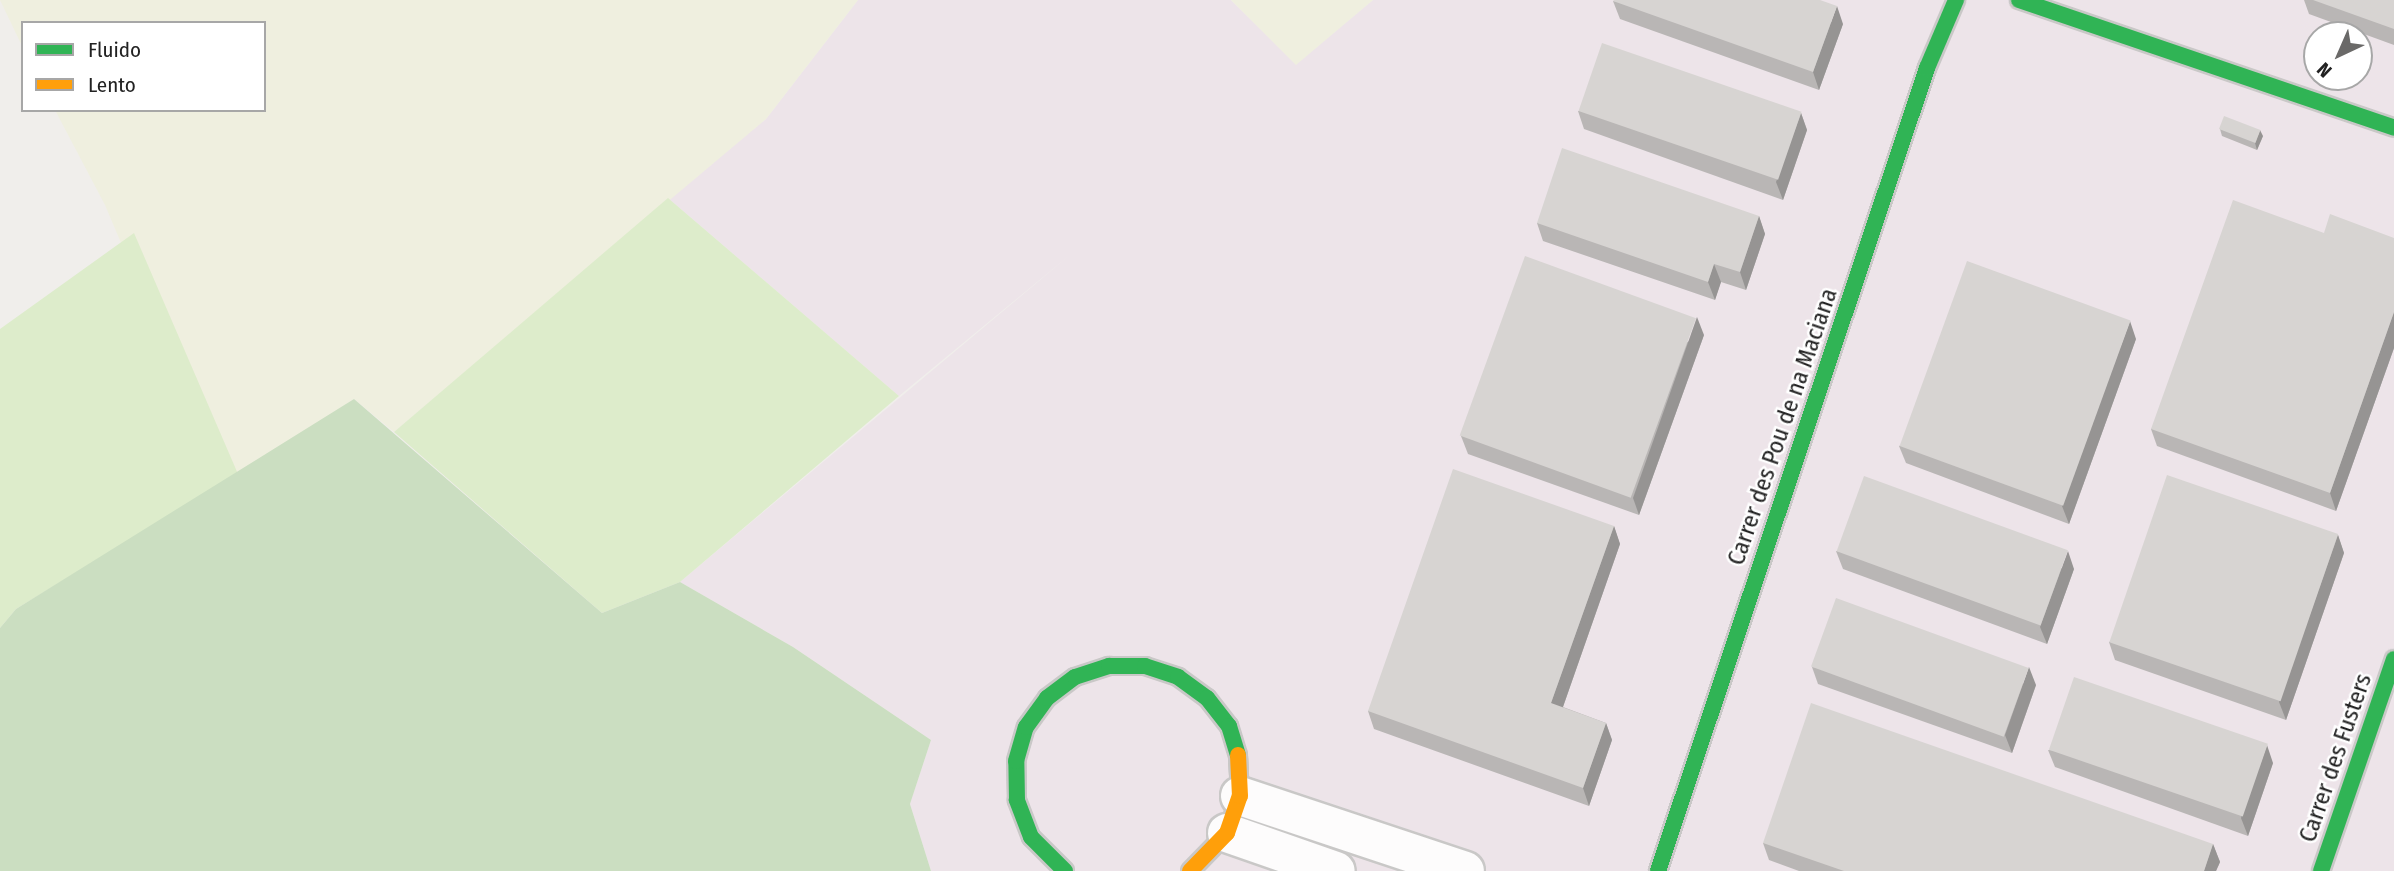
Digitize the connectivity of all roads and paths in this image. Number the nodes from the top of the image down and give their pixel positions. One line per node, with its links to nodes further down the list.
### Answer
1 (1956, 0): 11 (street, Carrer des Pou de na Maciana)
2 (2019, 0): 3 (street)
3 (2394, 128)
4 (2394, 659): 12 (street, Carrer des Fusters)
5 (1240, 796): 6 (street); 7 (street); 10 (street)
6 (1227, 833): 8 (street); 9 (street)
7 (1065, 871)
8 (1190, 871)
9 (1336, 871)
10 (1465, 871)
11 (1658, 871)
12 (2321, 871)

